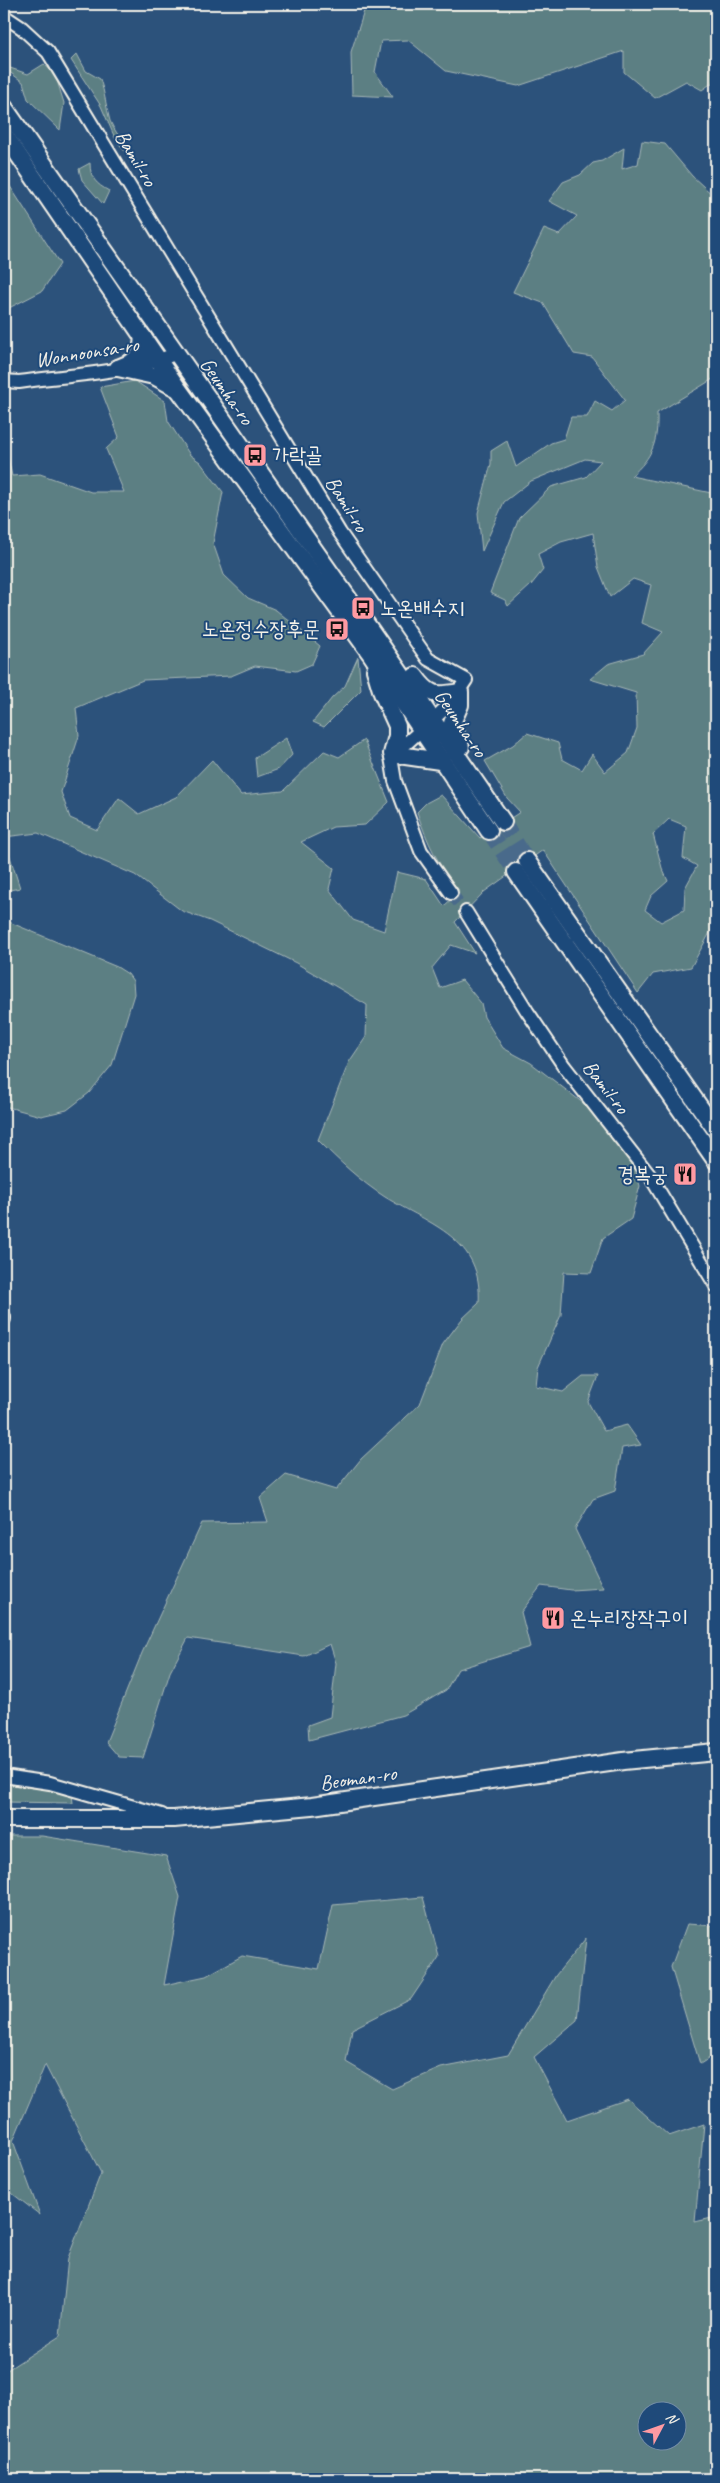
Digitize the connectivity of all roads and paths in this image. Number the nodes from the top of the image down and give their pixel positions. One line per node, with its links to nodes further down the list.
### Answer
1 (4, 16): 11 (street, Bamil-ro)
2 (4, 107): 5 (main road, Geumha-ro)
3 (4, 134): 4 (main road, Geumha-ro)
4 (143, 337): 6 (main road, Geumha-ro); 7 (main road)
5 (175, 354): 6 (street, Wonnoonsa-ro); 10 (main road, Geumha-ro)
6 (159, 361): 7 (street, Wonnoonsa-ro); 9 (main road, Geumha-ro)
7 (118, 368): 8 (street, Wonnoonsa-ro); 9 (main road)
8 (4, 381)
9 (179, 390): 10 (main road, Geumha-ro)
10 (375, 648): 11 (main road); 12 (main road, Geumha-ro); 13 (main road)
11 (460, 692): 12 (street); 15 (main road)
12 (426, 723): 13 (street); 14 (main road, Geumha-ro); 15 (main road, Geumha-ro)
13 (392, 754): 14 (main road); 18 (street)
14 (440, 761): 17 (main road, Geumha-ro)
15 (478, 786): 16 (main road, Geumha-ro)
16 (503, 822)
17 (489, 831)
18 (451, 893)
19 (466, 912): 22 (street, Bamil-ro)
20 (716, 1130): 21 (main road)
21 (716, 1161)
22 (716, 1286)
23 (716, 1752): 26 (main road, Beoman-ro)
24 (4, 1776): 26 (street)
25 (4, 1819): 26 (main road, Beoman-ro)
26 (174, 1819)

